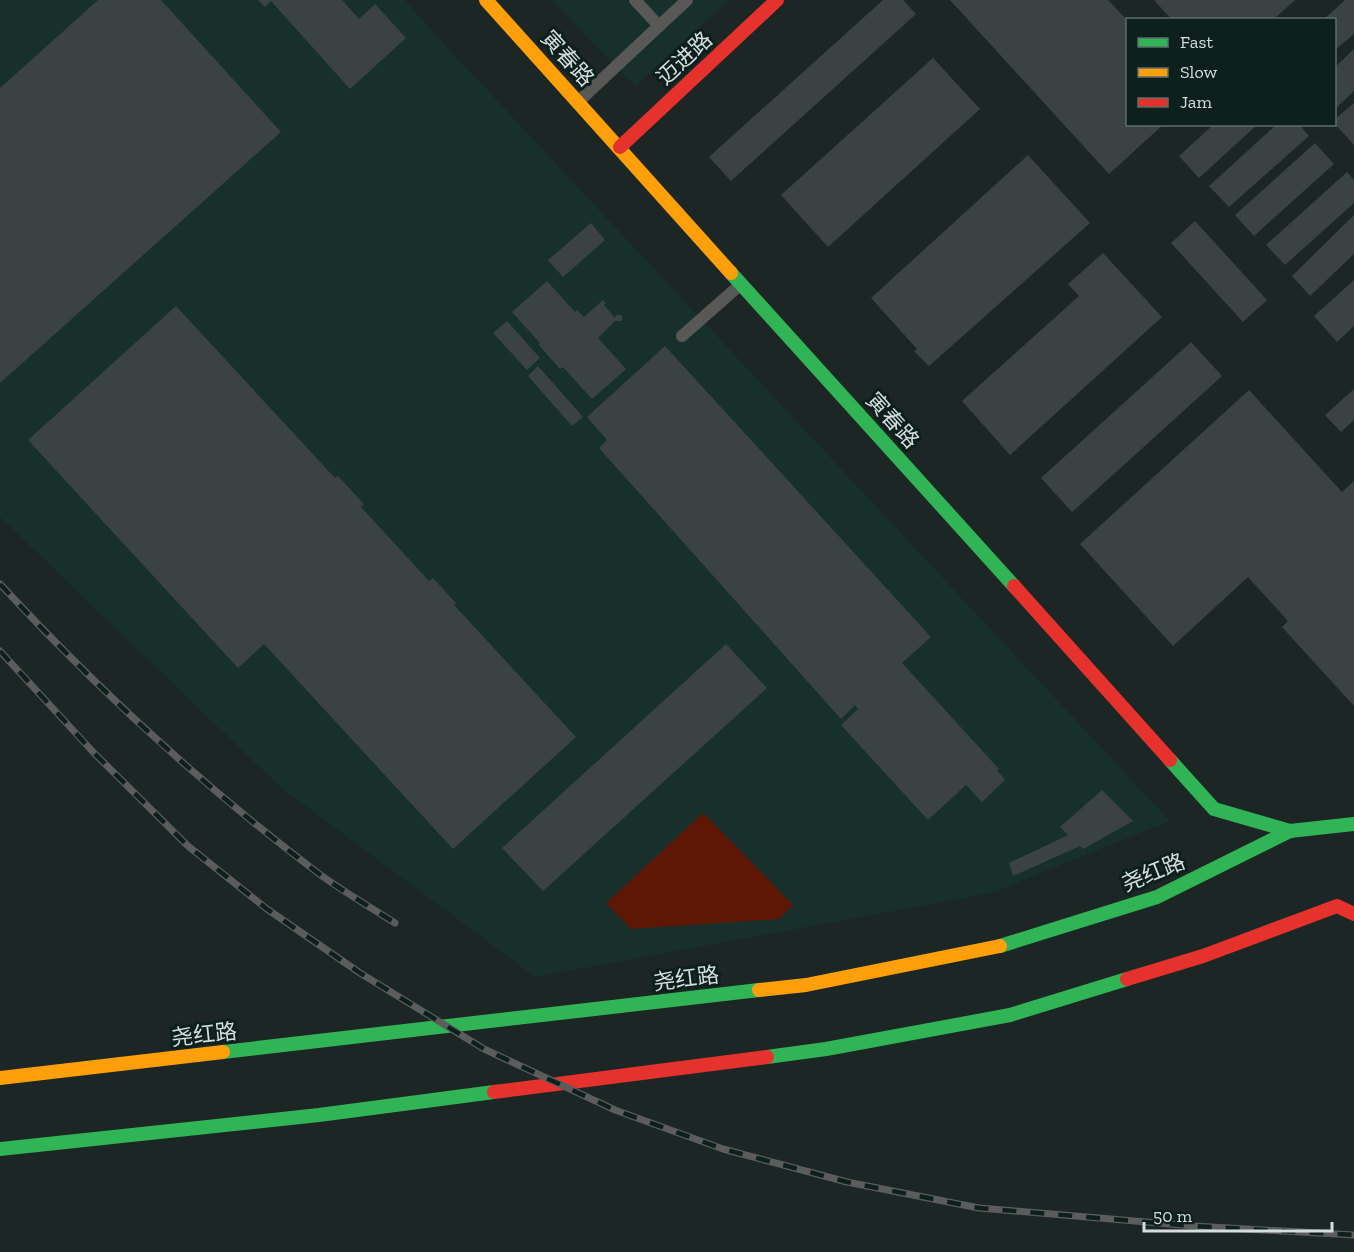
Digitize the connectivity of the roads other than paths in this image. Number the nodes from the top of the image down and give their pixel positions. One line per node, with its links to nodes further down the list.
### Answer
1 (486, 0): 6 (main road, 寅春路)
2 (635, 0): 5 (lane)
3 (687, 0): 5 (lane)
4 (777, 0): 7 (main road, 迈进路)
5 (659, 26): 6 (lane)
6 (578, 102): 7 (main road, 寅春路)
7 (620, 147): 8 (main road, 寅春路)
8 (742, 284): 9 (lane); 11 (main road, 寅春路)
9 (682, 336)
10 (1354, 824): 11 (main road, 尧红路)
11 (1290, 831): 13 (main road, 尧红路)
12 (1354, 914): 14 (main road)
13 (0, 1078)
14 (0, 1149)

